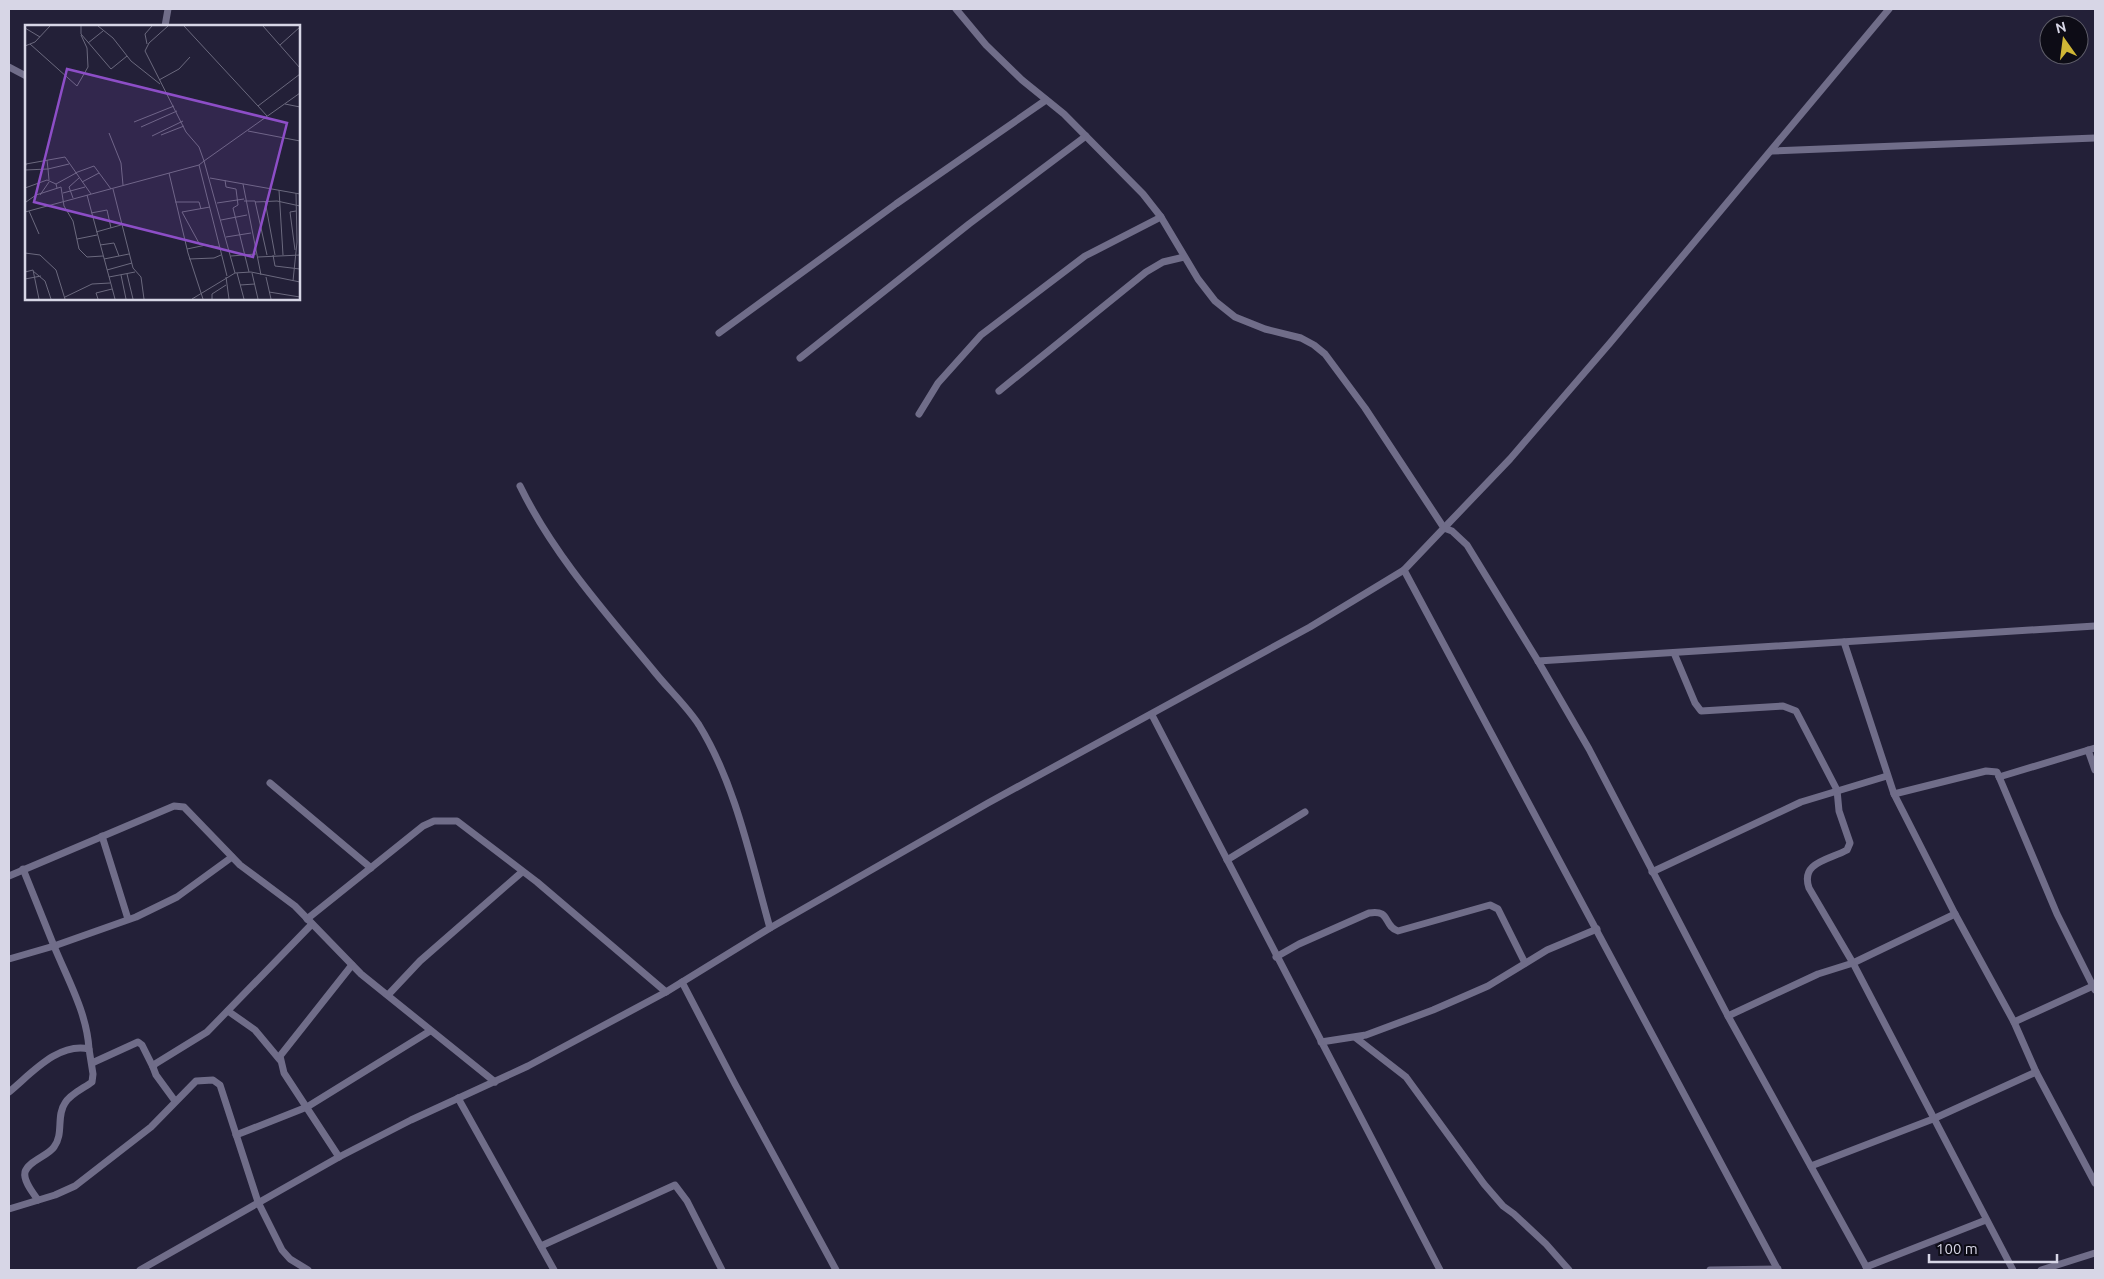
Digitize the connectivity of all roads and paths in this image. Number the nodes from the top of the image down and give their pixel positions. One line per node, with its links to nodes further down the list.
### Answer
1 (168, 9): 4 (street)
2 (956, 9): 7 (street)
3 (1889, 9): 10 (street)
4 (165, 25)
5 (9, 67): 6 (street)
6 (25, 75)
7 (1046, 100): 8 (street); 13 (street)
8 (1086, 136): 11 (street); 14 (street)
9 (2095, 138): 10 (street)
10 (1772, 151): 18 (street)
11 (1161, 217): 12 (street); 16 (street)
12 (1184, 257): 15 (street); 18 (street)
13 (719, 333)
14 (800, 358)
15 (999, 392)
16 (919, 414)
17 (520, 486): 44 (street)
18 (1444, 528): 19 (street); 23 (street)
19 (1404, 570): 24 (street); 45 (street)
20 (2095, 626): 21 (street)
21 (1844, 642): 22 (street); 27 (street)
22 (1674, 653): 23 (street); 30 (street)
23 (1538, 661): 39 (street)
24 (1152, 715): 35 (street); 44 (street)
25 (2091, 749): 26 (street); 28 (street)
26 (2095, 770)
27 (1887, 776): 30 (street); 31 (street)
28 (2000, 777): 31 (street); 53 (street)
29 (270, 783): 36 (street)
30 (1838, 790): 39 (street); 50 (street)
31 (1894, 794): 41 (street)
32 (1305, 812): 35 (street)
33 (102, 836): 34 (street); 37 (street); 42 (street)
34 (232, 857): 42 (street); 43 (street)
35 (1227, 860): 47 (street)
36 (371, 868): 38 (street); 43 (street)
37 (23, 869): 40 (street); 46 (street)
38 (522, 872): 54 (street); 55 (street)
39 (1652, 872): 57 (street)
40 (9, 876)
41 (1955, 914): 50 (street); 58 (street)
42 (128, 919): 46 (street)
43 (310, 922): 51 (street); 56 (street)
44 (770, 928): 52 (street)
45 (1597, 929): 49 (street); 92 (street)
46 (54, 946): 48 (street); 62 (street)
47 (1276, 957): 49 (street); 61 (street)
48 (9, 958)
49 (1525, 963): 60 (street)
50 (1853, 963): 57 (street); 72 (street)
51 (352, 965): 55 (street); 63 (street)
52 (682, 982): 54 (street); 88 (street)
53 (2094, 988): 58 (street)
54 (666, 992): 67 (street)
55 (388, 995): 59 (street)
56 (228, 1011): 63 (street); 65 (street)
57 (1728, 1016): 75 (street)
58 (2014, 1022): 66 (street)
59 (430, 1031): 67 (street); 71 (street)
60 (1356, 1038): 61 (street); 90 (street)
61 (1321, 1042): 89 (street)
62 (89, 1049): 64 (street); 68 (street)
63 (280, 1060): 71 (street)
64 (92, 1063): 65 (street); 77 (street)
65 (153, 1067): 70 (street)
66 (2036, 1072): 72 (street); 76 (street)
67 (495, 1082): 69 (street)
68 (9, 1092)
69 (458, 1098): 74 (street); 81 (street)
70 (175, 1101): 73 (street); 77 (street)
71 (307, 1107): 73 (street); 74 (street)
72 (1934, 1119): 75 (street); 80 (street)
73 (236, 1135): 78 (street)
74 (339, 1157): 78 (street)
75 (1811, 1166): 83 (street)
76 (2095, 1183)
77 (38, 1200): 79 (street)
78 (258, 1202): 84 (street); 85 (street)
79 (9, 1209)
80 (1986, 1220): 83 (street); 93 (street)
81 (541, 1246): 86 (street); 87 (street)
82 (2095, 1253): 94 (street)
83 (1867, 1268)
84 (140, 1270)
85 (308, 1270)
86 (554, 1270)
87 (722, 1270)
88 (836, 1270)
89 (1440, 1270)
90 (1569, 1270)
91 (1710, 1270): 92 (street)
92 (1778, 1270)
93 (2013, 1270)
94 (2041, 1270)

